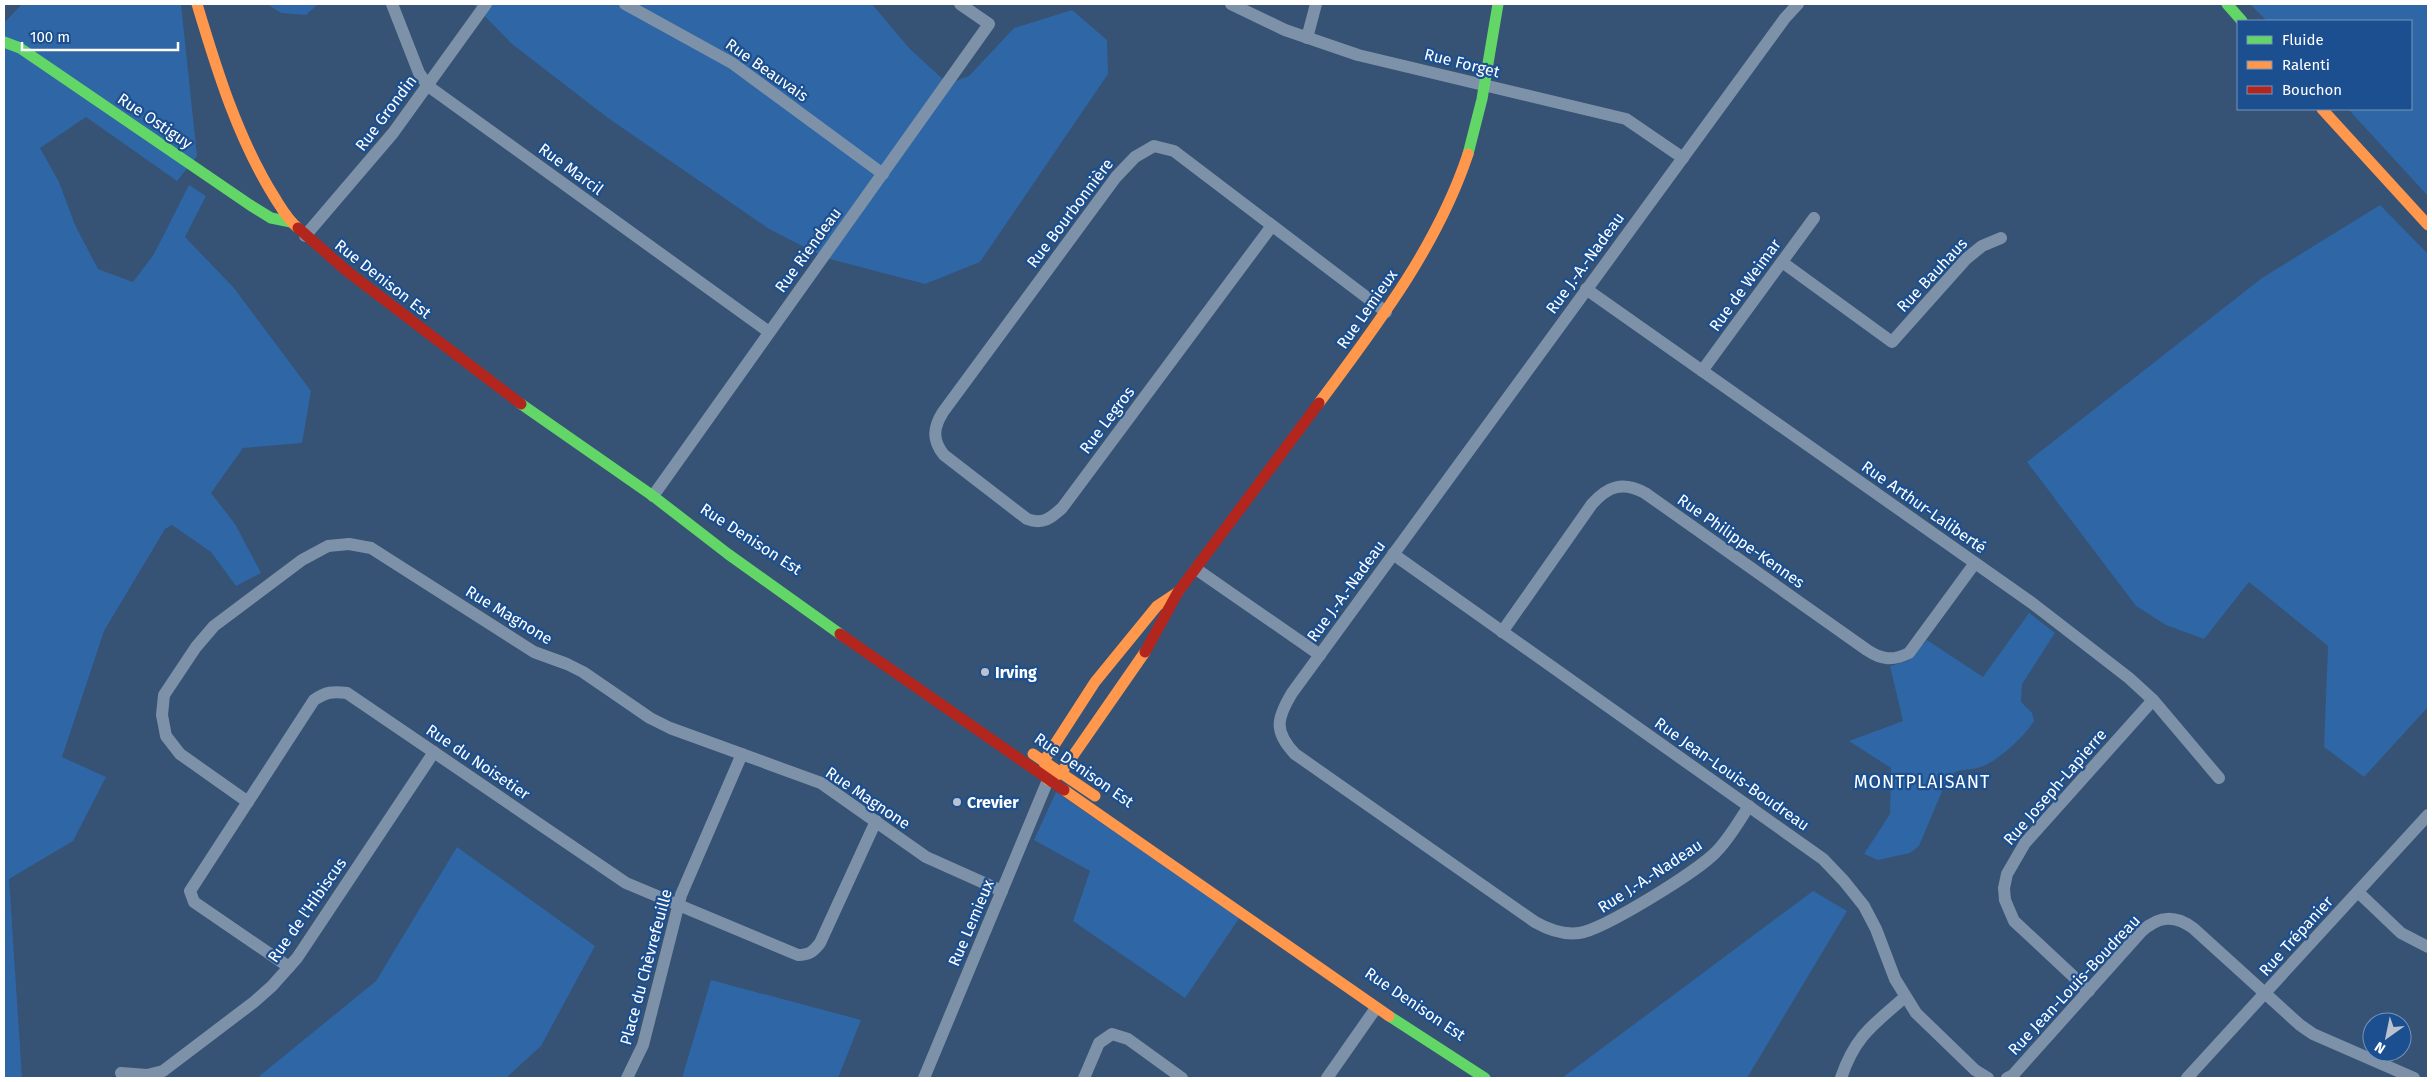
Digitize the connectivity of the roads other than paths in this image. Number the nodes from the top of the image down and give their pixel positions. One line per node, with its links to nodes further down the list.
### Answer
1 (197, 4): 20 (main road, Rue Denison Est)
2 (392, 4): 14 (street, Rue Marcil)
3 (486, 4): 14 (street, Rue Grondin)
4 (624, 4): 18 (street, Rue Beauvais)
5 (960, 4): 18 (street, Rue Riendeau)
6 (1231, 4): 12 (street, Rue Forget)
7 (1316, 4): 12 (street)
8 (1498, 4): 15 (main road, Rue Lemieux)
9 (1798, 4): 17 (street, Rue J.-A.-Nadeau)
10 (2226, 4): 11 (main road)
11 (2241, 20)
12 (1307, 38): 15 (street, Rue Forget)
13 (4, 42): 20 (main road, Rue Ostiguy)
14 (428, 86): 23 (street, Rue Grondin); 28 (street, Rue Marcil)
15 (1486, 86): 17 (street, Rue Forget); 27 (main road, Rue Lemieux)
16 (2323, 110): 21 (main road)
17 (1683, 158): 26 (street, Rue J.-A.-Nadeau)
18 (883, 174): 28 (street, Rue Riendeau)
19 (1814, 218): 25 (street, Rue de Weimar)
20 (291, 222): 23 (main road, Rue Denison Est)
21 (2428, 225)
22 (1271, 227): 27 (street, Rue Bourbonnière); 30 (street, Rue Legros); 30 (street, Rue Bourbonnière)
23 (304, 236): 31 (main road, Rue Denison Est)
24 (2001, 238): 25 (street, Rue Bauhaus)
25 (1782, 262): 29 (street, Rue de Weimar)
26 (1586, 289): 29 (street, Rue Arthur-Laliberté); 32 (street, Rue J.-A.-Nadeau)
27 (1386, 312): 34 (main road, Rue Lemieux)
28 (769, 332): 31 (street, Rue Riendeau)
29 (1702, 371): 33 (street, Rue Arthur-Laliberté)
30 (938, 446)
31 (653, 496): 36 (main road, Rue Denison Est); 46 (main road, Rue Denison Est)
32 (1393, 554): 37 (street, Rue Jean-Louis-Boudreau); 38 (street, Rue J.-A.-Nadeau)
33 (1975, 563): 37 (street, Rue Philippe-Kennes); 39 (street, Rue Arthur-Laliberté)
34 (1196, 569): 35 (main road, Rue Lemieux); 38 (street)
35 (1178, 592): 43 (main road, Rue Lemieux); 44 (main road, Rue Lemieux)
36 (820, 605)
37 (1502, 632): 48 (street, Rue Jean-Louis-Boudreau)
38 (1320, 655): 48 (street, Rue J.-A.-Nadeau)
39 (2153, 700): 45 (street, Rue Arthur-Laliberté); 56 (street, Rue Joseph-Lapierre)
40 (1025, 748): 43 (main road, Rue Denison Est)
41 (434, 752): 47 (street, Rue du Noisetier); 53 (street, Rue du Noisetier); 55 (street, Rue de l'Hibiscus)
42 (742, 754): 47 (street, Rue Magnone); 50 (street, Rue Magnone); 53 (street, Place du Chèvrefeuille)
43 (1044, 761): 44 (main road, Rue Denison Est); 46 (main road)
44 (1061, 772): 46 (main road, Rue Lemieux); 67 (main road, Rue Denison Est)
45 (2219, 778)
46 (1048, 780): 51 (street, Rue Lemieux); 59 (main road, Rue Denison Est)
47 (248, 802): 55 (street, Rue du Noisetier)
48 (1749, 806): 58 (street, Rue Jean-Louis-Boudreau)
49 (2428, 815): 52 (street, Rue Trépanier)
50 (876, 821): 51 (street, Rue Magnone); 53 (street, Rue du Noisetier)
51 (1002, 891): 62 (street, Rue Lemieux)
52 (2358, 892): 54 (street); 57 (street, Rue Trépanier)
53 (677, 906): 61 (street, Place du Chèvrefeuille)
54 (2428, 947)
55 (289, 967): 60 (street, Rue de l'Hibiscus)
56 (2088, 991): 57 (street, Rue Jean-Louis-Boudreau); 70 (street, Rue Jean-Louis-Boudreau)
57 (2265, 993): 71 (street, Rue Trépanier); 72 (street, Rue Jean-Louis-Boudreau)
58 (1905, 997): 68 (street); 69 (street, Rue Jean-Louis-Boudreau)
59 (1376, 1008): 65 (street); 66 (main road, Rue Denison Est)
60 (121, 1073)
61 (627, 1078)
62 (924, 1078)
63 (1084, 1078): 64 (street)
64 (1182, 1078)
65 (1327, 1078)
66 (1485, 1078)
67 (1491, 1078)
68 (1841, 1078)
69 (1988, 1078)
70 (2007, 1078)
71 (2187, 1078)
72 (2414, 1078)

